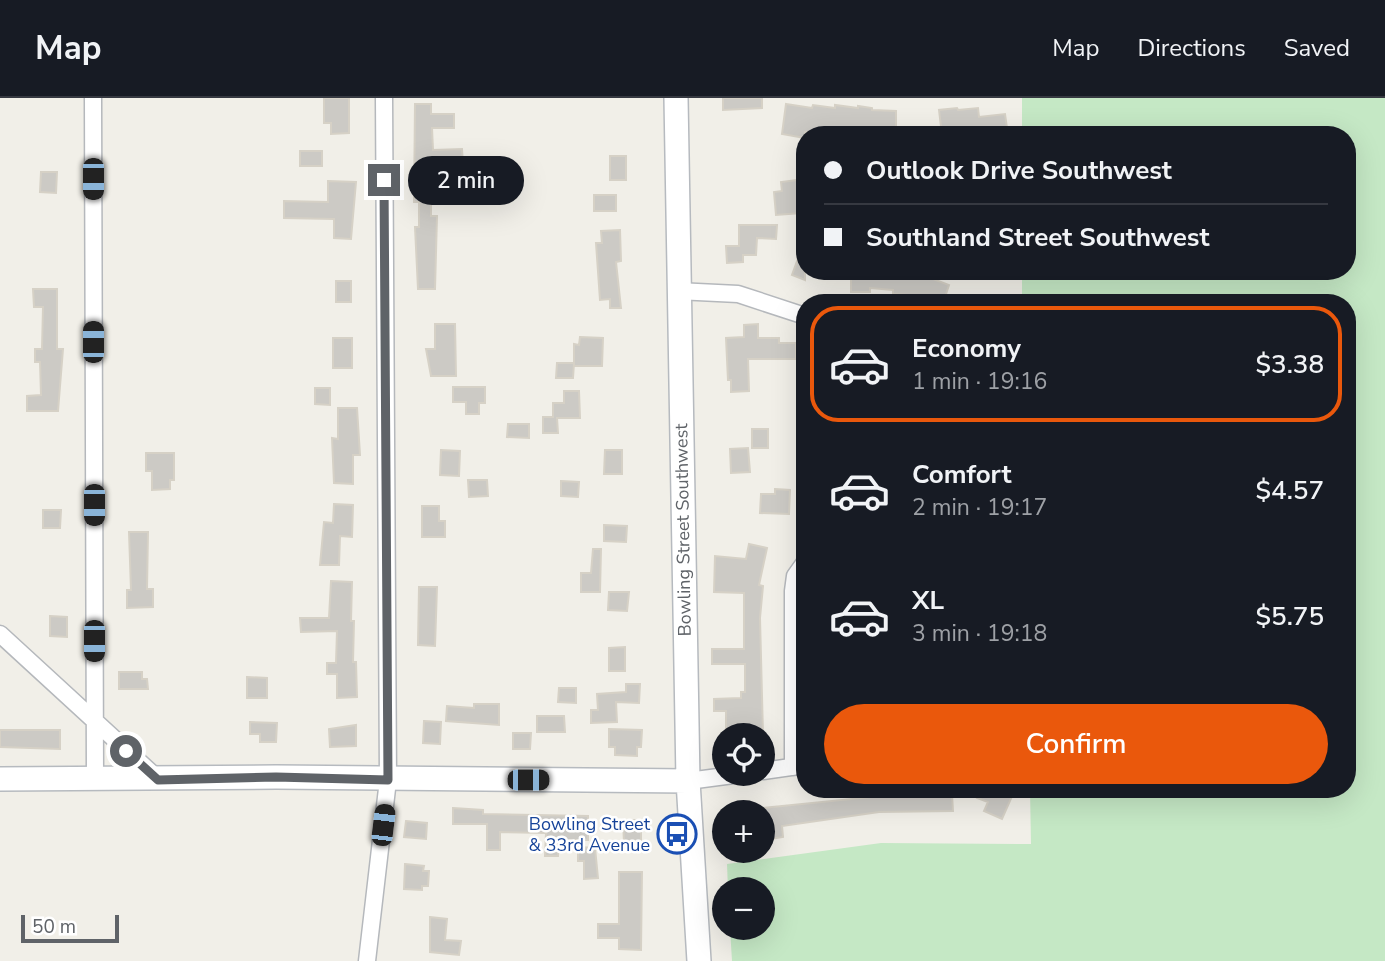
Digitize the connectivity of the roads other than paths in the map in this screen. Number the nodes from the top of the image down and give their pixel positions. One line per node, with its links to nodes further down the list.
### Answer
1 (93, 98): 9 (street)
2 (384, 98): 15 (street)
3 (676, 98): 4 (main road, Bowling Street Southwest)
4 (677, 291): 5 (street); 17 (main road, Bowling Street Southwest)
5 (796, 313)
6 (796, 583): 8 (street)
7 (0, 634): 9 (street)
8 (796, 678)
9 (94, 722): 14 (street); 16 (street)
10 (796, 766): 11 (street)
11 (775, 769)
12 (712, 778): 17 (street)
13 (0, 779): 16 (main road)
14 (158, 780): 15 (main road); 16 (main road)
15 (388, 780): 17 (main road); 18 (street)
16 (95, 781)
17 (688, 781): 19 (main road, Bowling Street Southwest)
18 (367, 961)
19 (699, 961)

